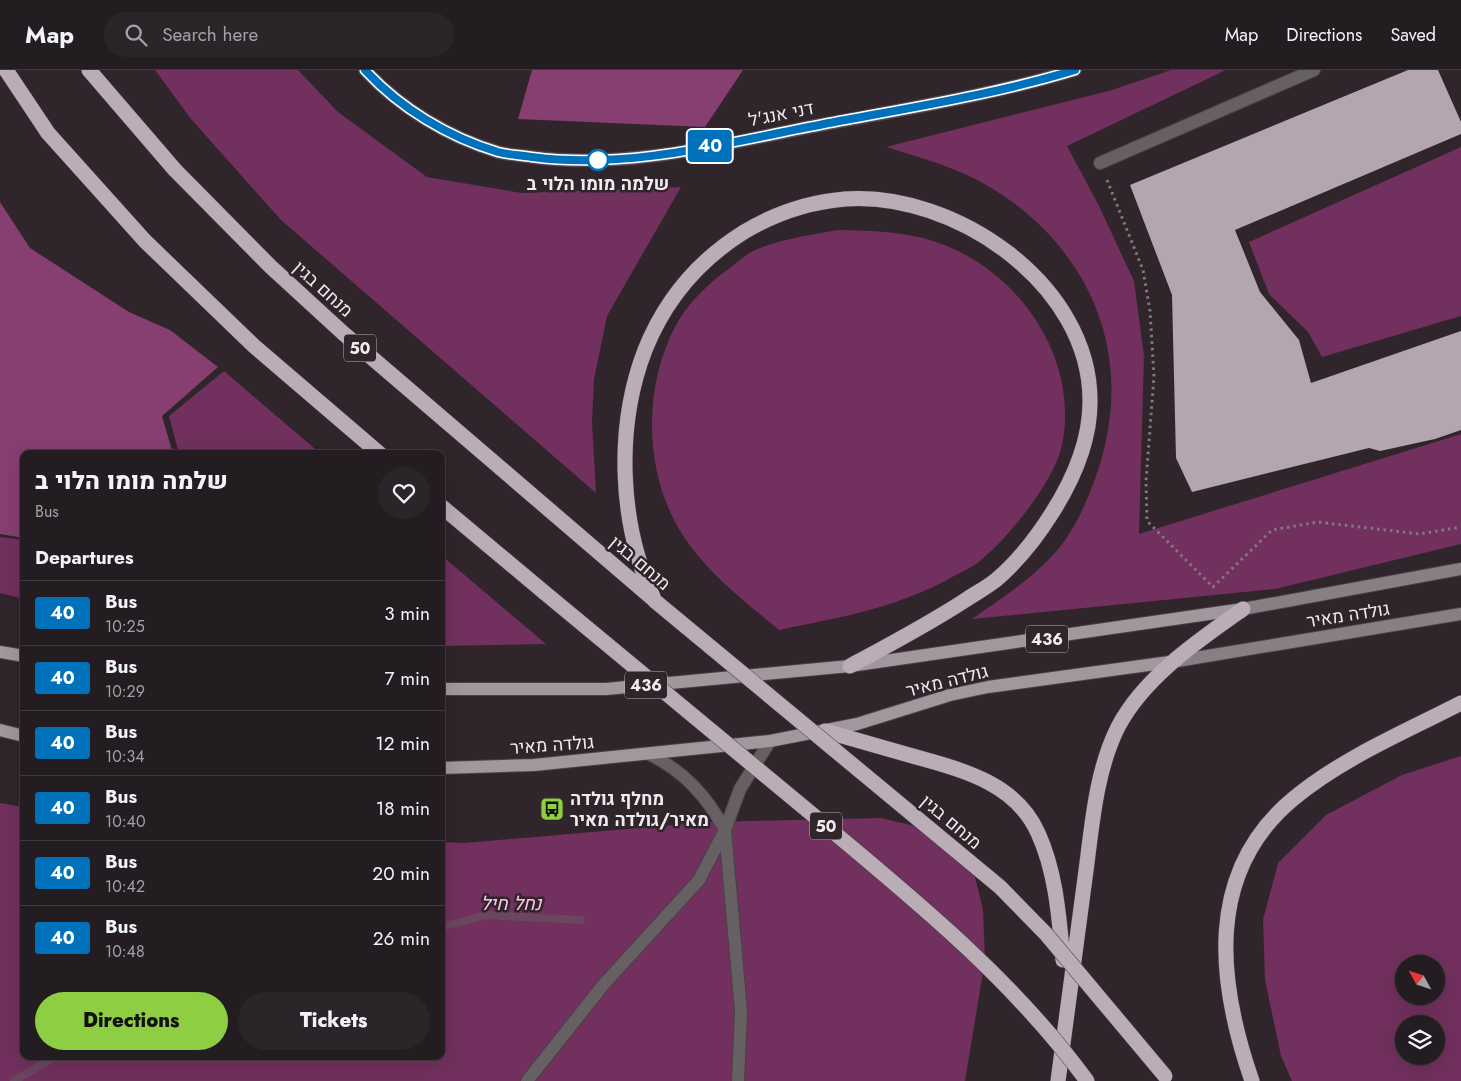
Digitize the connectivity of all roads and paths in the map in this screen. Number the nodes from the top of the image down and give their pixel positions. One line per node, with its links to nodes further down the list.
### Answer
1 (6, 70): 7 (highway)
2 (89, 70): 11 (highway, מנחם בגין / 50)
3 (365, 70): 4 (street, דני אנג'ל)
4 (1075, 70)
5 (1314, 70): 6 (street)
6 (1100, 163): 9 (path)
7 (375, 450)
8 (445, 509): 32 (highway, 50, bridge)
9 (1461, 527)
10 (1461, 569): 12 (main road, גולדה מאיר)
11 (655, 601): 17 (highway); 28 (highway, מנחם בגין / 50, bridge)
12 (1243, 609): 16 (highway); 17 (main road, גולדה מאיר / 436)
13 (1461, 614): 16 (main road, גולדה מאיר)
14 (0, 652): 15 (main road)
15 (20, 655)
16 (1177, 660): 21 (main road, גולדה מאיר / 436); 27 (highway)
17 (850, 666): 18 (main road, גולדה מאיר / 436)
18 (445, 689)
19 (1461, 703): 33 (highway)
20 (0, 730): 22 (main road)
21 (825, 731): 23 (main road, גולדה מאיר / 436); 27 (highway)
22 (20, 735)
23 (770, 741): 24 (main road, גולדה מאיר / 436); 26 (street)
24 (652, 755): 25 (main road, גולדה מאיר / 436); 26 (street)
25 (445, 768)
26 (725, 830): 29 (street); 30 (street)
27 (1065, 1024): 31 (highway)
28 (1167, 1078)
29 (527, 1081)
30 (738, 1081)
31 (1058, 1081)
32 (1087, 1081)
33 (1252, 1081)

